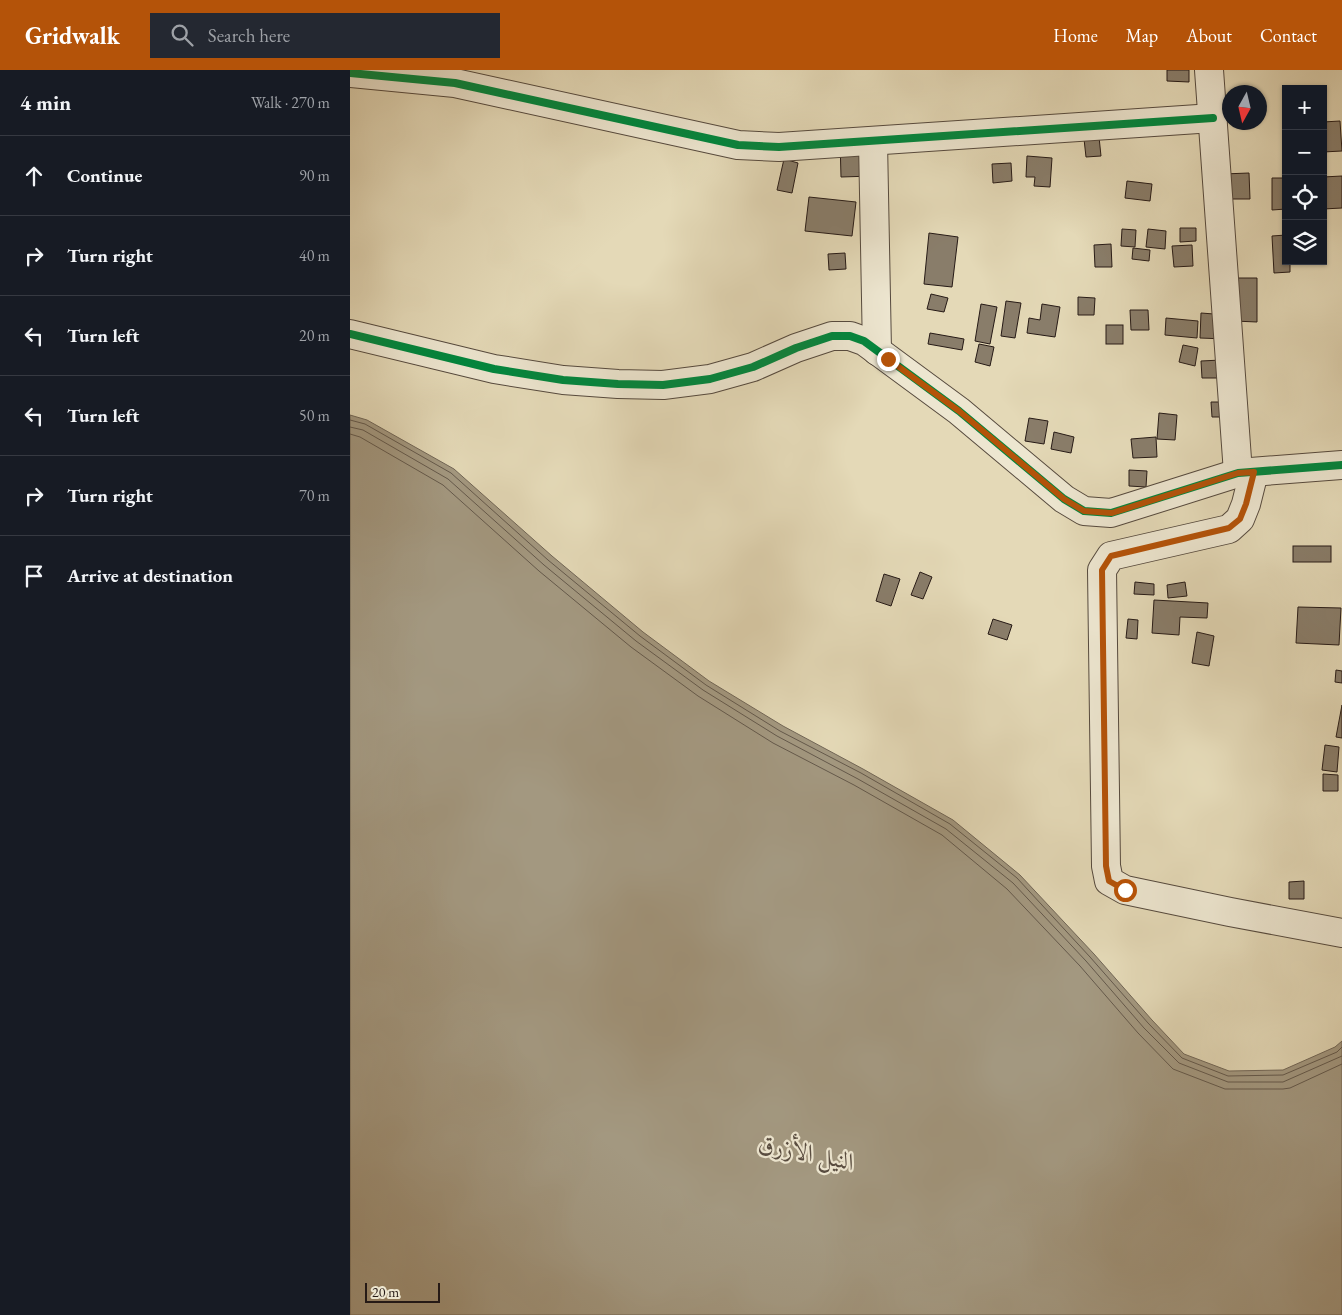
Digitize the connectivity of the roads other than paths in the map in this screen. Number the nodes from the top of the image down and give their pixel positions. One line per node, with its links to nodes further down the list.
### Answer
1 (1209, 70): 4 (street)
2 (350, 74): 3 (street)
3 (455, 77): 5 (street)
4 (1213, 118): 5 (street); 9 (street)
5 (873, 141): 7 (street)
6 (350, 334): 7 (street)
7 (878, 351): 9 (street)
8 (1342, 465): 9 (street)
9 (1246, 472): 10 (street)
10 (1342, 932)

